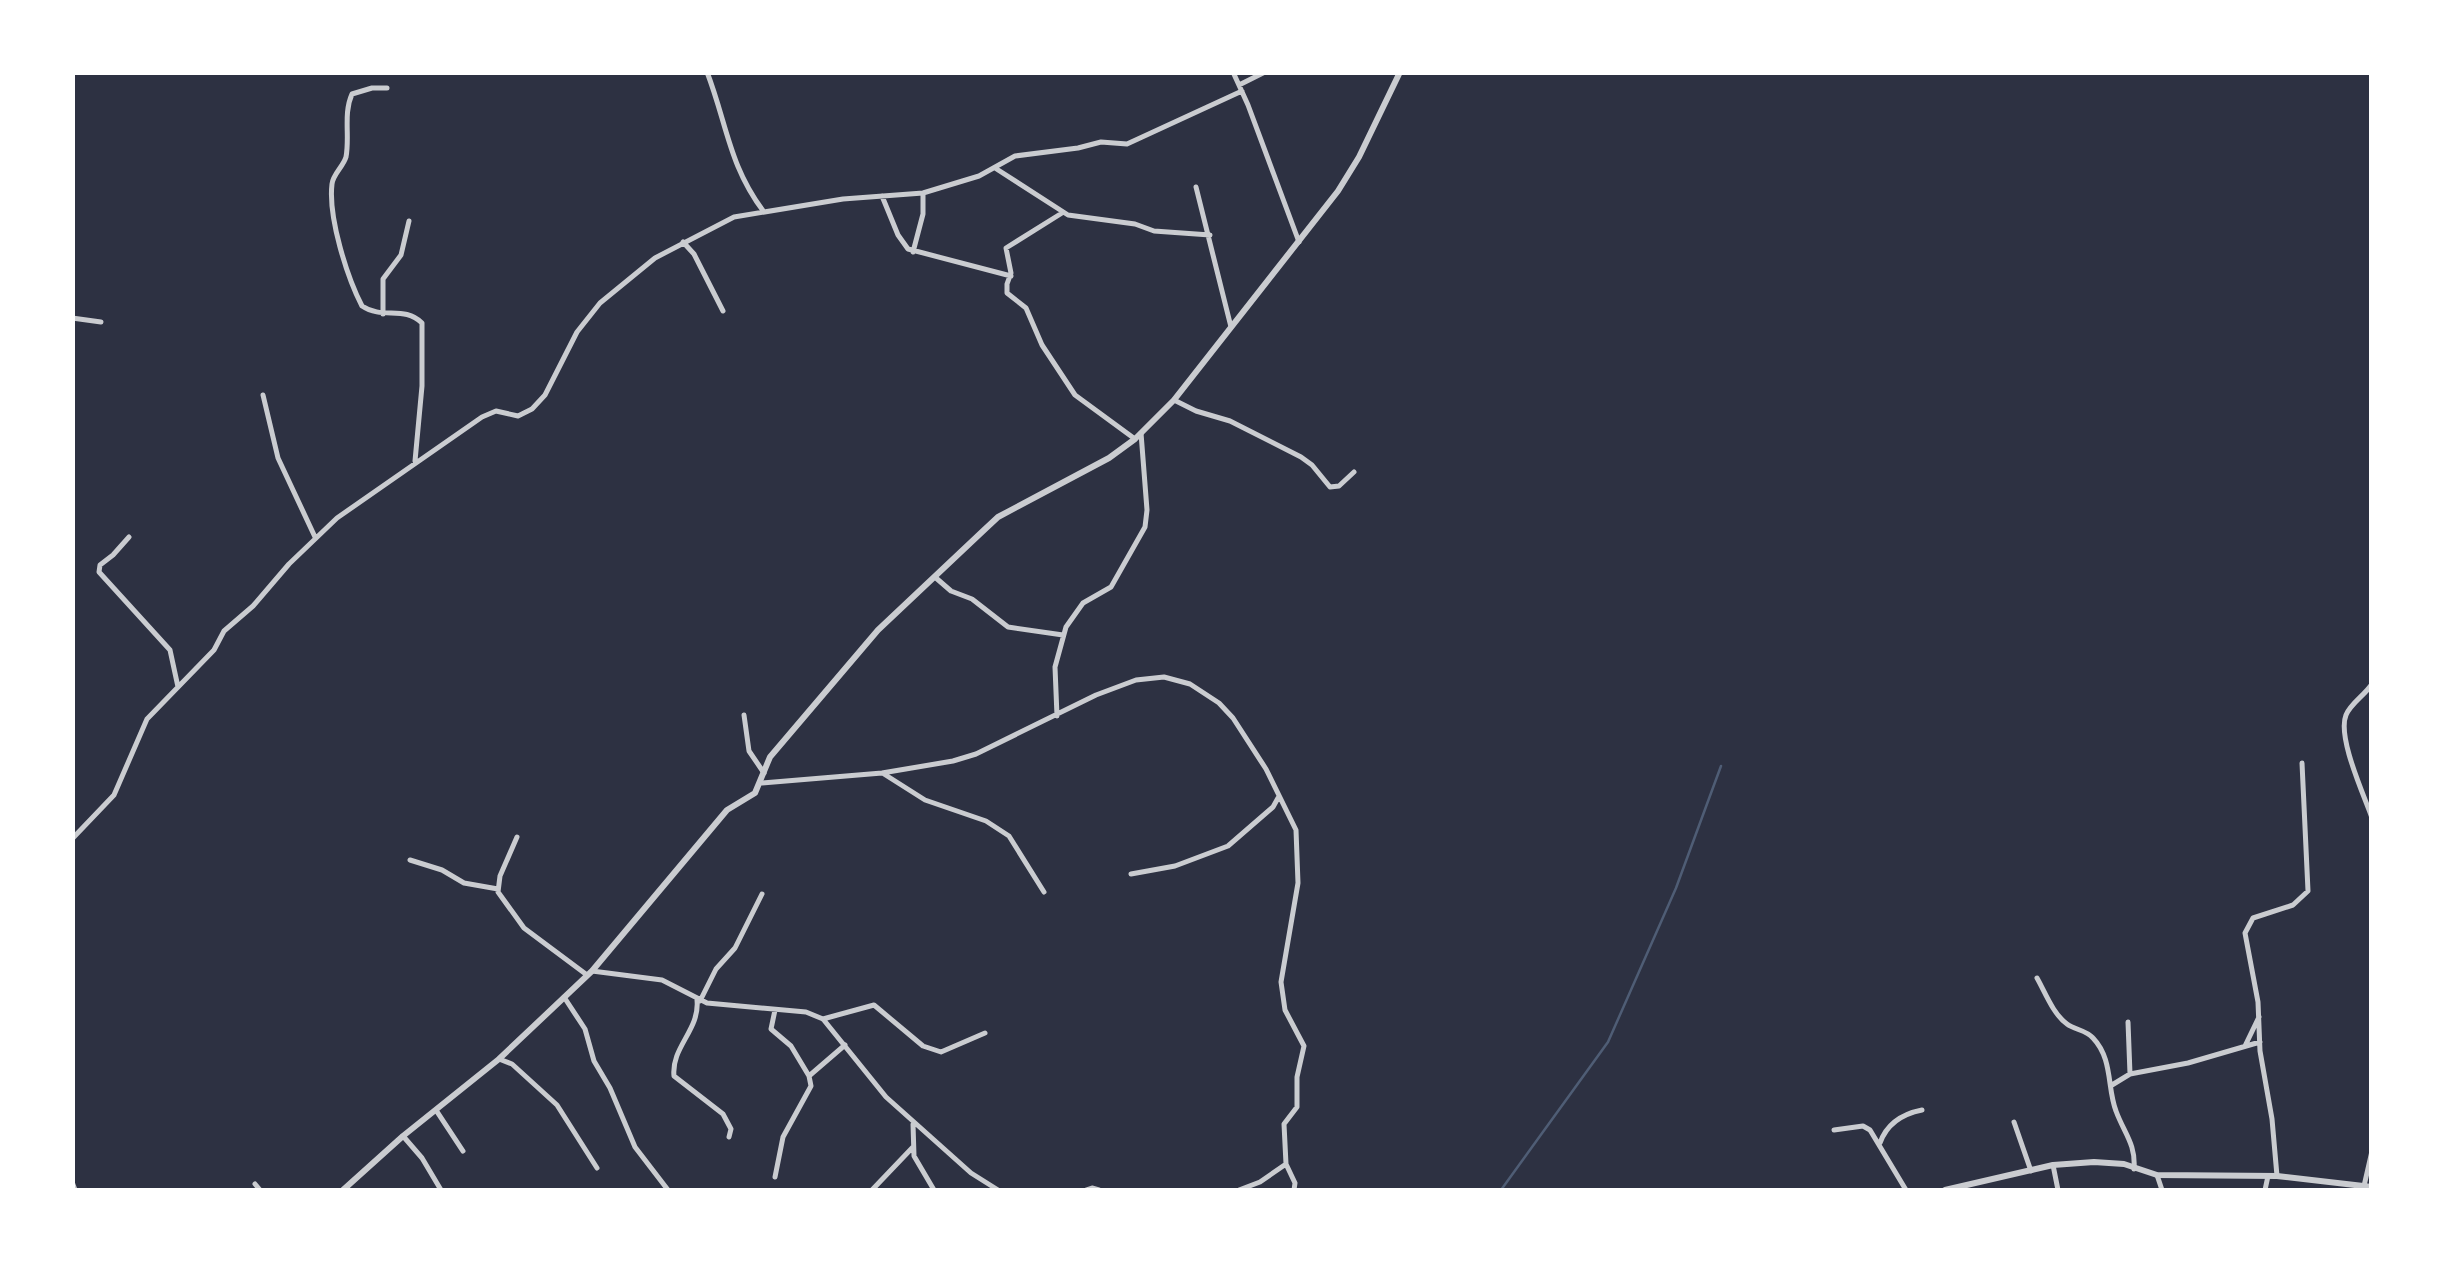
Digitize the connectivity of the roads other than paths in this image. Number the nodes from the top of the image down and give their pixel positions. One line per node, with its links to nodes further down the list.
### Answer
1 (706, 72): 11 (street)
2 (1233, 72): 6 (street)
3 (1265, 72): 6 (street)
4 (1400, 72): 16 (street)
5 (386, 88): 20 (street)
6 (1240, 88): 7 (street); 16 (street)
7 (994, 168): 9 (street); 12 (street)
8 (1196, 188): 14 (street)
9 (923, 193): 10 (street); 17 (street)
10 (882, 196): 11 (street); 17 (street)
11 (764, 212): 15 (street)
12 (1062, 213): 14 (street); 18 (street)
13 (409, 221): 20 (street)
14 (1210, 236): 23 (street)
15 (683, 242): 19 (street); 27 (street)
16 (1299, 242): 23 (street)
17 (914, 252): 18 (street)
18 (1010, 276): 26 (street)
19 (724, 311)
20 (383, 314): 27 (street)
21 (72, 318): 22 (street)
22 (101, 322)
23 (1231, 327): 25 (street)
24 (263, 395): 30 (street)
25 (1174, 400): 26 (street); 28 (street)
26 (1138, 436): 31 (street); 32 (street)
27 (415, 461): 30 (street)
28 (1354, 472)
29 (129, 537): 34 (street)
30 (315, 537): 34 (street)
31 (936, 578): 32 (street); 38 (street)
32 (1063, 635): 36 (street)
33 (2372, 684): 42 (street)
34 (178, 687): 44 (street)
35 (744, 715): 38 (street)
36 (1057, 716): 39 (street); 41 (street)
37 (2302, 763): 55 (street)
38 (764, 773): 40 (street)
39 (882, 773): 40 (street); 48 (street)
40 (762, 783): 50 (street)
41 (1278, 798): 46 (street); 77 (street)
42 (2372, 818)
43 (516, 837): 47 (street)
44 (72, 839)
45 (410, 860): 47 (street)
46 (1132, 874)
47 (498, 889): 50 (street)
48 (1044, 892)
49 (762, 894): 53 (street)
50 (590, 974): 52 (street); 53 (street)
51 (2037, 978): 65 (street)
52 (564, 997): 62 (street); 92 (street)
53 (698, 1000): 54 (street); 72 (street)
54 (775, 1009): 56 (street); 64 (street)
55 (2258, 1017): 59 (street); 61 (street)
56 (823, 1019): 58 (street); 60 (street)
57 (2128, 1022): 63 (street)
58 (985, 1033)
59 (2260, 1042): 61 (street); 83 (street)
60 (846, 1044): 64 (street); 68 (street)
61 (2244, 1046): 63 (street)
62 (499, 1060): 66 (street); 79 (street)
63 (2130, 1074): 65 (street)
64 (809, 1076): 84 (street)
65 (2112, 1084): 80 (street)
66 (436, 1110): 71 (street); 75 (street)
67 (1922, 1110): 73 (street)
68 (913, 1121): 74 (street); 95 (street)
69 (2014, 1122): 81 (street)
70 (1834, 1130): 73 (street)
71 (403, 1136): 90 (street); 91 (street)
72 (728, 1137)
73 (1880, 1143): 100 (street)
74 (913, 1147): 93 (street); 94 (street)
75 (463, 1151)
76 (2372, 1151): 87 (street)
77 (1286, 1164): 98 (street); 99 (street)
78 (2053, 1166): 80 (street); 81 (street); 102 (street)
79 (597, 1168)
80 (2134, 1169): 82 (street)
81 (2030, 1171): 101 (street)
82 (2157, 1175): 83 (street); 103 (street)
83 (2272, 1176): 87 (street); 104 (street)
84 (775, 1177)
85 (72, 1182): 88 (street)
86 (255, 1184): 89 (street)
87 (2368, 1186)
88 (75, 1190)
89 (260, 1190)
90 (343, 1190)
91 (441, 1190)
92 (668, 1190)
93 (872, 1190)
94 (934, 1190)
95 (998, 1190)
96 (1086, 1190): 97 (street)
97 (1099, 1190)
98 (1239, 1190)
99 (1294, 1190)
100 (1906, 1190)
101 (1946, 1190)
102 (2058, 1190)
103 (2162, 1190)
104 (2266, 1190)

